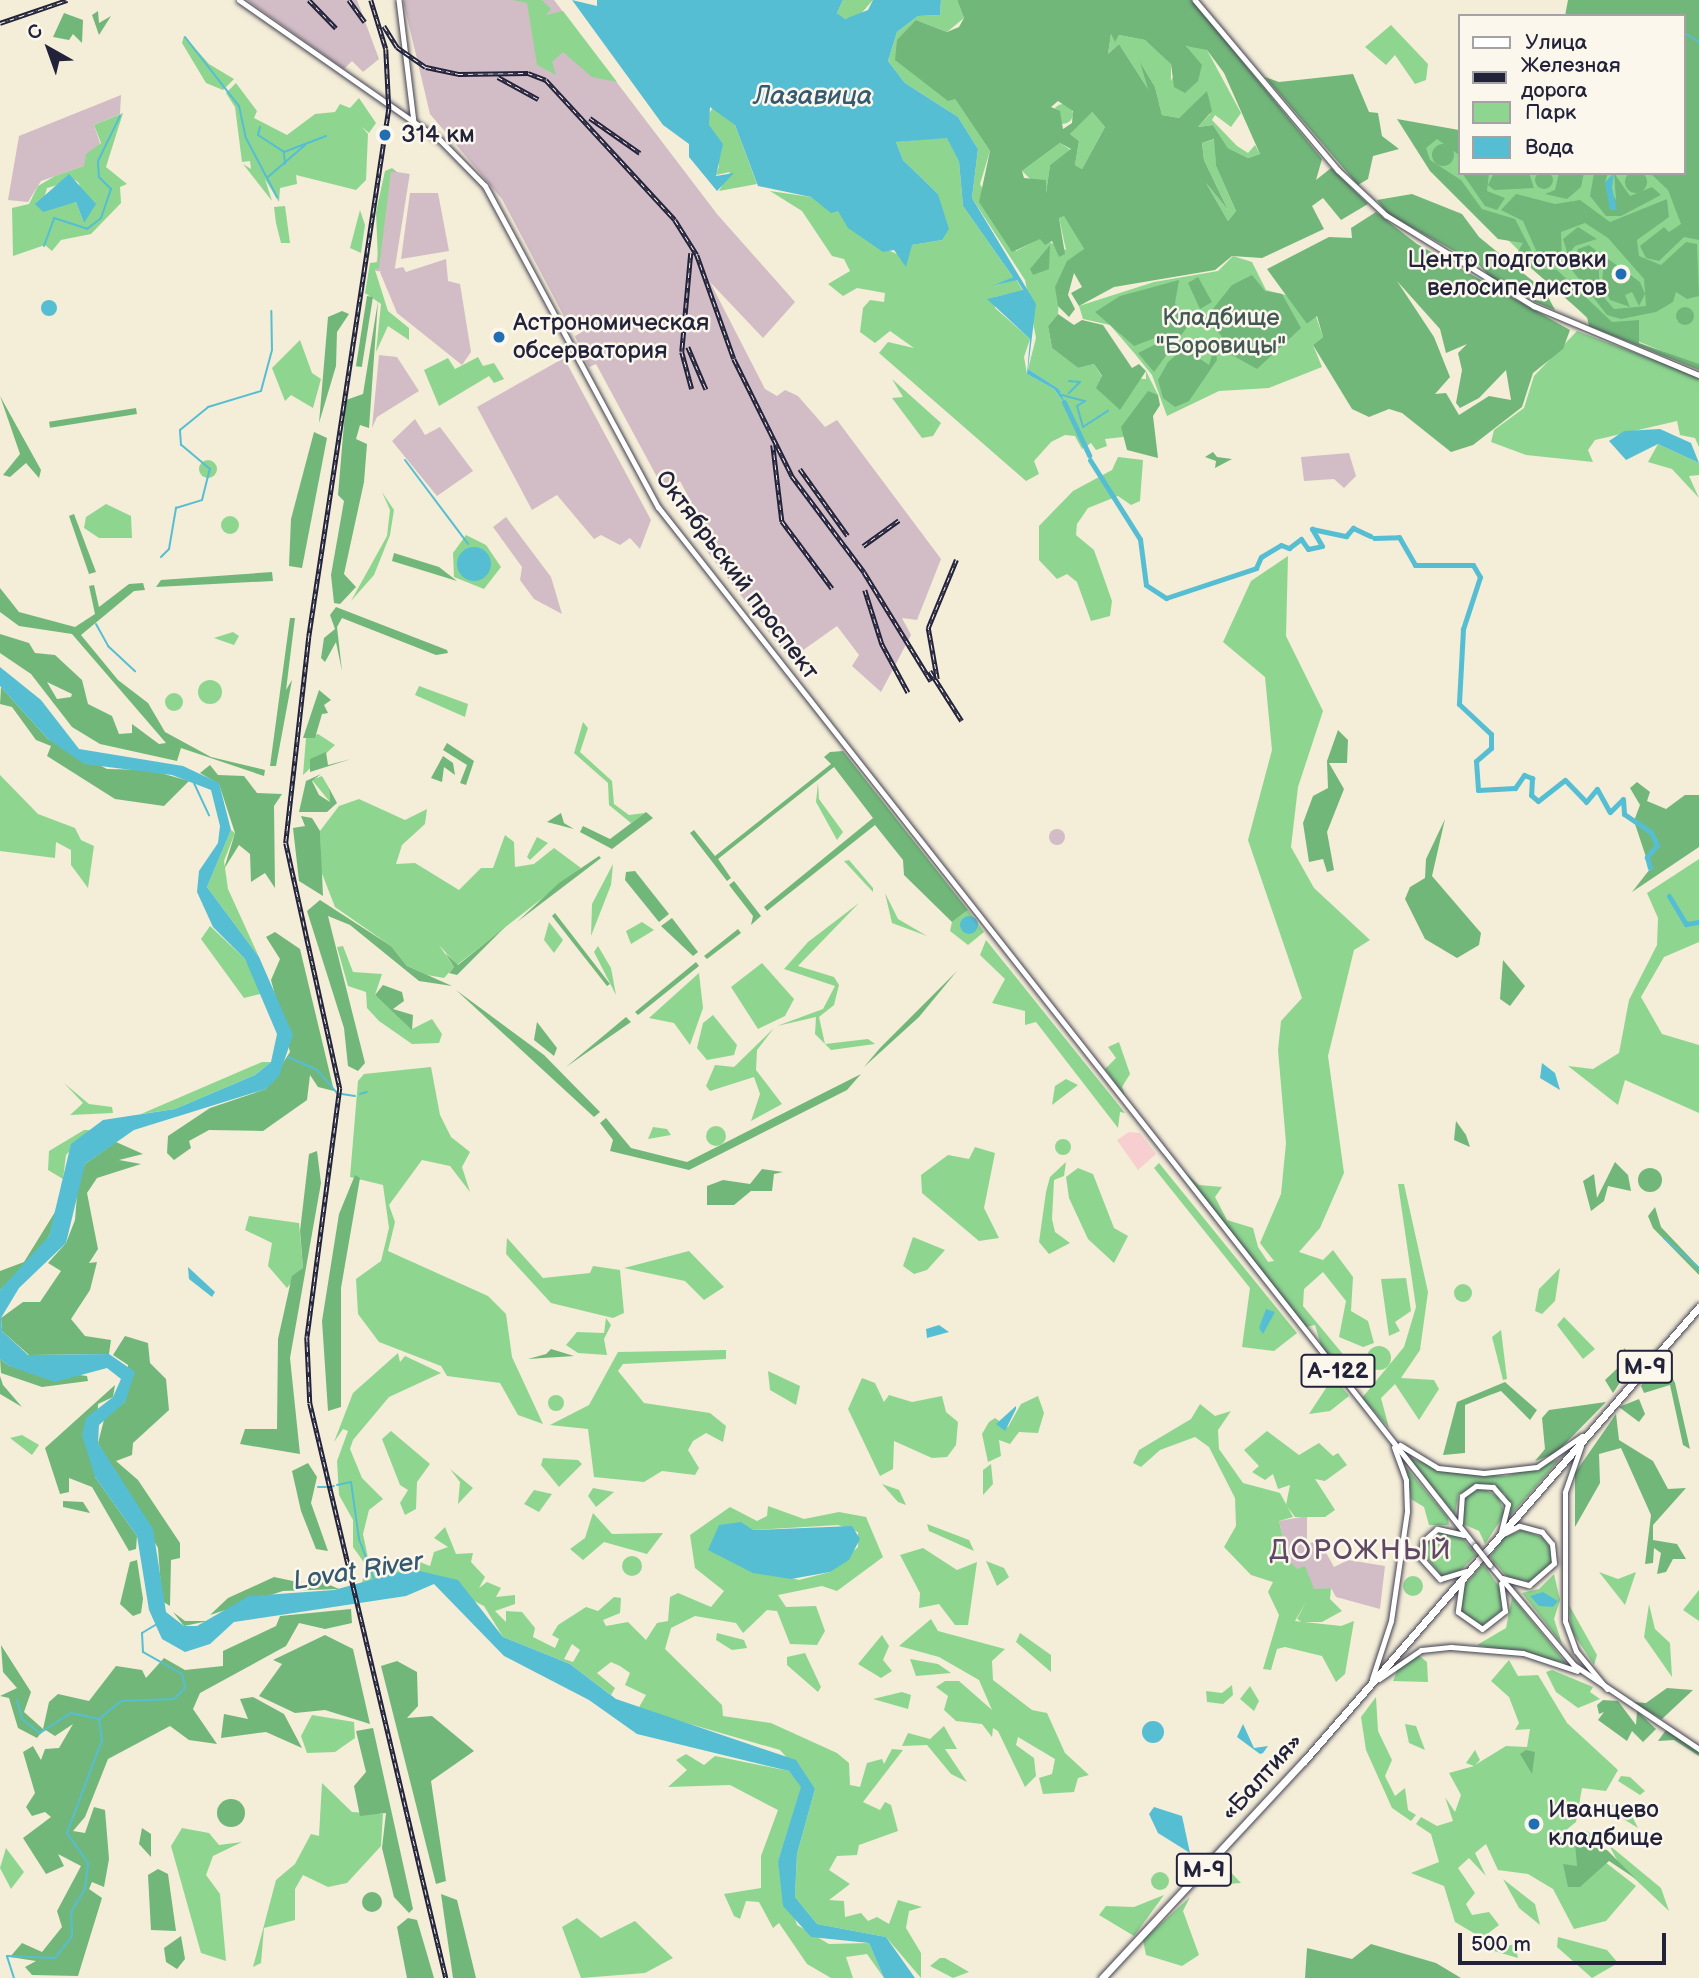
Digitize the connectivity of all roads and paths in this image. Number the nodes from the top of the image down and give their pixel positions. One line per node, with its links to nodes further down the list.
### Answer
1 (239, 0): 4 (main road, Октябрьский проспект)
2 (399, 0): 4 (main road)
3 (1195, 0): 5 (main road)
4 (414, 122): 8 (main road, Октябрьский проспект / А-122)
5 (1699, 375)
6 (1699, 1307): 7 (highway, М-9)
7 (1592, 1427): 8 (main road); 10 (highway, М-9); 15 (main road)
8 (1385, 1431): 9 (main road, А-122); 16 (main road)
9 (1462, 1530): 10 (main road); 11 (main road, А-122)
10 (1497, 1538): 12 (highway, М-9); 13 (main road)
11 (1470, 1539): 12 (main road); 13 (main road, А-122, bridge)
12 (1469, 1569): 13 (main road); 16 (highway, М-9)
13 (1499, 1576): 14 (main road, А-122)
14 (1587, 1676): 15 (main road, А-122); 16 (main road)
15 (1606, 1689): 17 (main road, А-122)
16 (1363, 1693): 18 (highway, «Балтия» / М-9)
17 (1699, 1749)
18 (1102, 1978)

